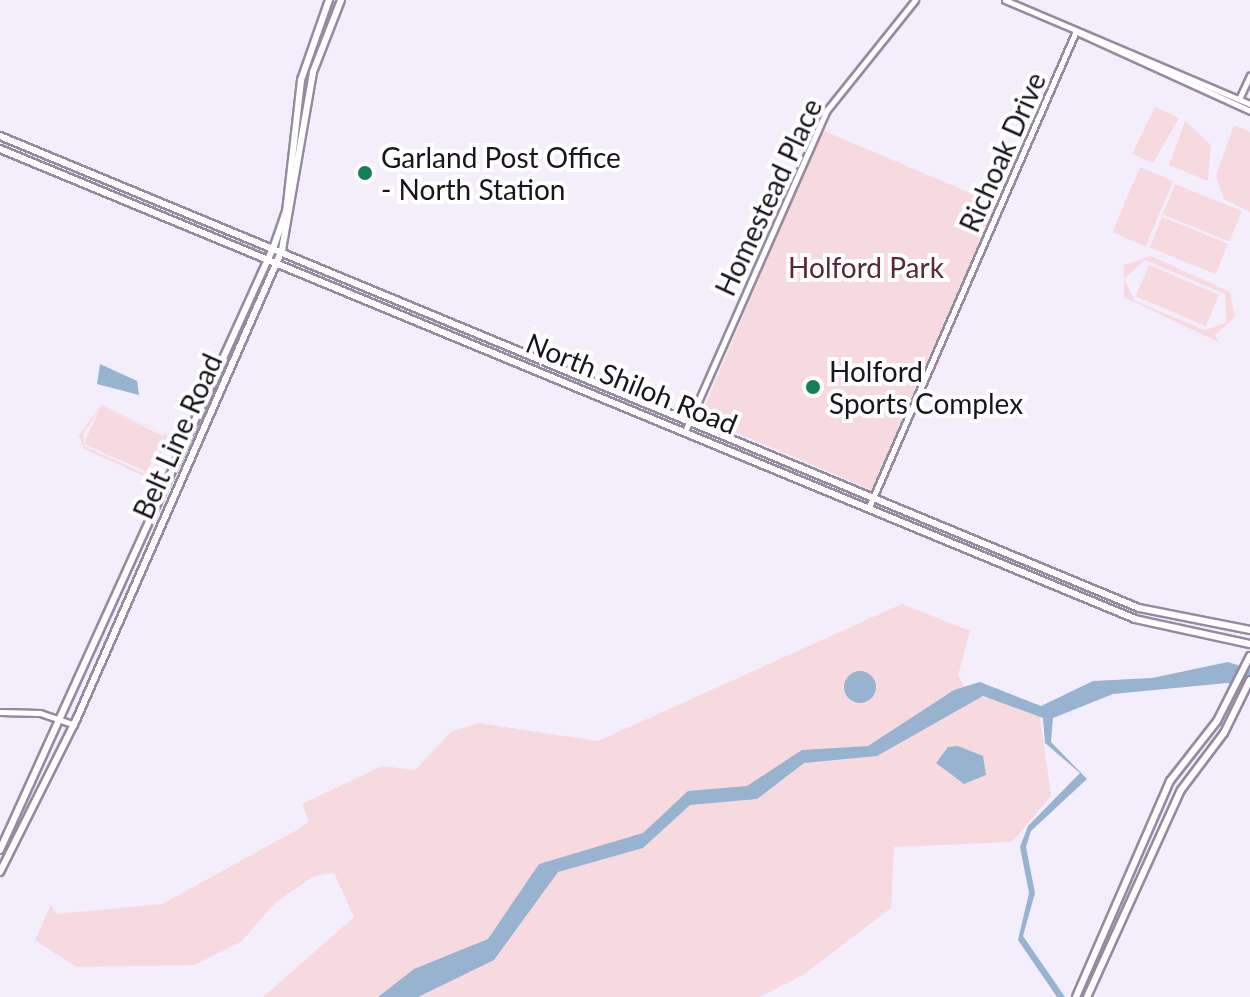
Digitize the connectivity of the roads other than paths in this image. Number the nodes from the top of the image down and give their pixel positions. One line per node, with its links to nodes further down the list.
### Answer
1 (329, 0): 12 (main road, Belt Line Road)
2 (341, 0): 13 (main road, Belt Line Road)
3 (915, 0): 18 (street, Homestead Place)
4 (1005, 0): 5 (street)
5 (1076, 31): 7 (street); 22 (street, Richoak Drive)
6 (1250, 75): 7 (street)
7 (1237, 102): 8 (street); 9 (street)
8 (1250, 104)
9 (1250, 111)
10 (0, 136): 12 (main road, North Shiloh Road)
11 (0, 149): 14 (main road, North Shiloh Road)
12 (274, 246): 13 (main road, North Shiloh Road); 14 (main road, Belt Line Road)
13 (282, 250): 15 (main road, Belt Line Road); 18 (main road, North Shiloh Road)
14 (270, 257): 15 (main road, North Shiloh Road); 16 (main road, Belt Line Road)
15 (278, 260): 17 (main road, Belt Line Road); 19 (main road, North Shiloh Road)
16 (217, 378): 17 (main road); 23 (main road, Belt Line Road)
17 (226, 380): 24 (main road, Belt Line Road)
18 (691, 418): 19 (street, Homestead Place); 20 (main road, North Shiloh Road)
19 (686, 429): 21 (main road, North Shiloh Road)
20 (793, 461): 21 (main road); 22 (main road, North Shiloh Road)
21 (788, 472): 25 (main road, North Shiloh Road)
22 (874, 496): 25 (street, Richoak Drive); 28 (main road, North Shiloh Road)
23 (162, 499): 24 (main road); 26 (main road, Belt Line Road)
24 (170, 507): 27 (main road, Belt Line Road)
25 (869, 507): 29 (main road, North Shiloh Road)
26 (126, 579): 27 (main road); 33 (main road, Belt Line Road)
27 (136, 583): 34 (main road, Belt Line Road)
28 (1250, 630)
29 (1250, 644)
30 (1249, 659): 37 (main road)
31 (1250, 680): 38 (main road)
32 (0, 712): 33 (street)
33 (64, 721): 34 (street); 35 (main road, Belt Line Road)
34 (74, 725): 36 (main road, Belt Line Road)
35 (0, 850)
36 (0, 872)
37 (1076, 997)
38 (1087, 997)

